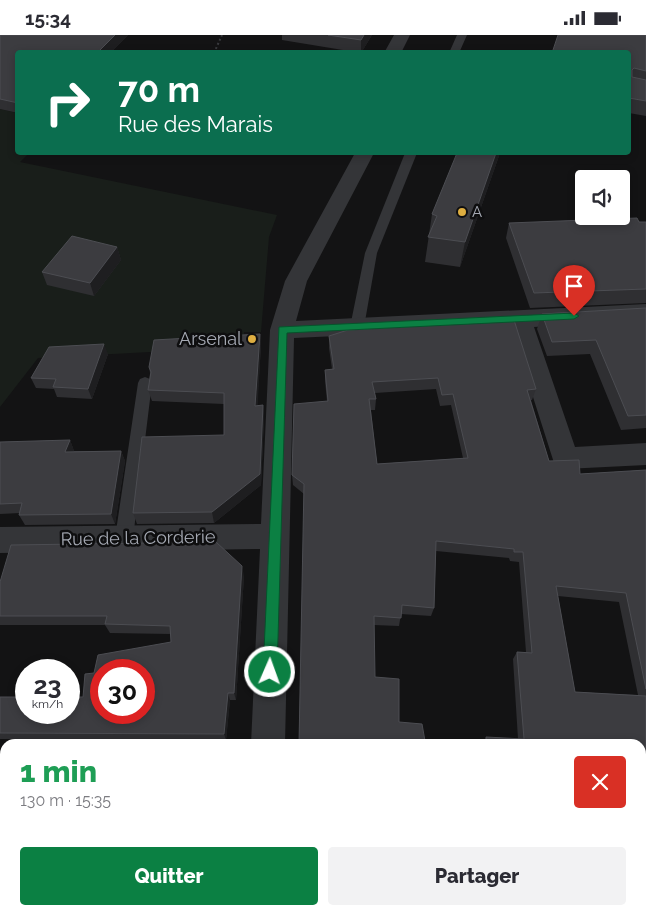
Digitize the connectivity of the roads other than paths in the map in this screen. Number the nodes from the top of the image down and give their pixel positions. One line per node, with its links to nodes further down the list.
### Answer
1 (402, 35): 3 (street)
2 (462, 35): 4 (lane)
3 (394, 50)
4 (455, 50)
5 (363, 155): 10 (street)
6 (410, 155): 9 (lane)
7 (646, 312): 8 (street)
8 (520, 319): 9 (street); 12 (street)
9 (357, 327): 10 (street)
10 (282, 330): 13 (street)
11 (145, 383): 14 (lane)
12 (646, 454)
13 (276, 536): 14 (street, Rue de la Corderie); 16 (street)
14 (124, 538): 15 (street, Rue de la Corderie)
15 (0, 540)
16 (268, 739)

